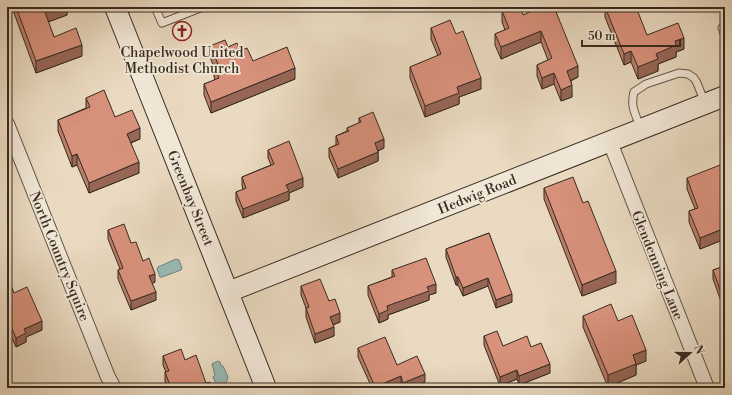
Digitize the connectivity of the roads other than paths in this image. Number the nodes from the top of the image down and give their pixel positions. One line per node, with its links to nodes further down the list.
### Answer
1 (155, 7): 2 (lane)
2 (203, 7)
3 (121, 9): 11 (street, Greenbay Street)
4 (725, 26): 5 (lane)
5 (725, 36)
6 (725, 96): 7 (street, Hedwig Road)
7 (705, 104): 9 (street, Hedwig Road); 9 (lane)
8 (7, 124): 12 (street, North Country Squire)
9 (641, 129): 10 (street, Hedwig Road)
10 (610, 142): 11 (street, Hedwig Road); 14 (street, Glendenning Lane)
11 (228, 292): 13 (street, Greenbay Street)
12 (114, 388)
13 (266, 388)
14 (707, 388)

